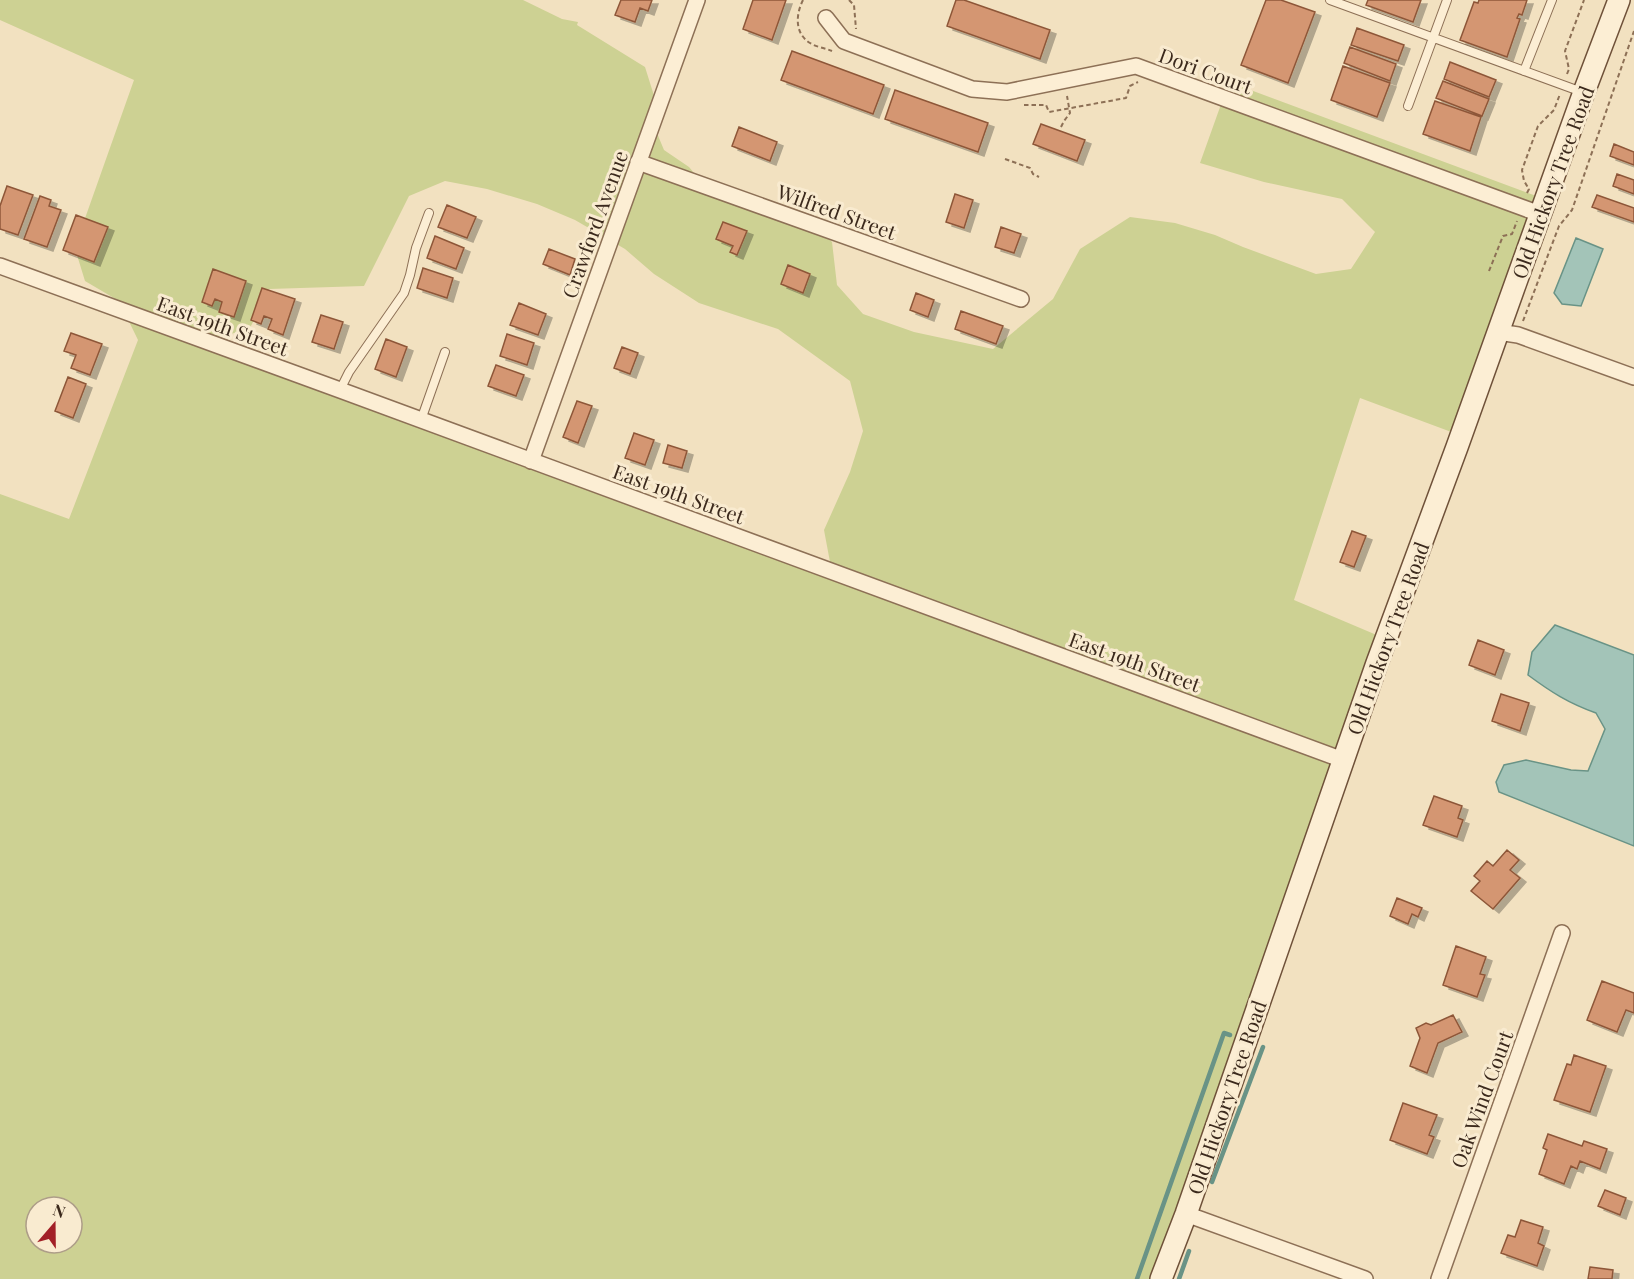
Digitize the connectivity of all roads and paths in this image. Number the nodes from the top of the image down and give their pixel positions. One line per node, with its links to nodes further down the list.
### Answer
1 (697, 0): 24 (street, Crawford Avenue)
2 (849, 0): 10 (path)
3 (1330, 0): 11 (lane)
4 (1447, 0): 11 (lane)
5 (1552, 0): 14 (lane)
6 (1584, 0): 16 (path)
7 (1618, 0): 18 (street, Old Hickory Tree Road)
8 (825, 18): 17 (street, Dori Court)
9 (1634, 31): 12 (path)
10 (862, 34)
11 (1432, 37): 14 (lane); 20 (lane)
12 (1629, 46): 13 (path); 33 (path)
13 (1634, 48)
14 (1524, 71): 16 (lane)
15 (1141, 81): 21 (path)
16 (1563, 85): 18 (lane); 28 (path)
17 (1037, 86): 21 (path); 28 (street, Dori Court)
18 (1584, 93): 28 (street, Old Hickory Tree Road)
19 (1067, 96): 21 (path)
20 (1408, 106)
21 (1070, 108): 22 (path)
22 (1062, 127)
23 (1005, 159): 26 (path)
24 (638, 162): 32 (street, Wilfred Street); 38 (street, Crawford Avenue)
25 (1032, 163): 26 (path)
26 (1030, 168): 27 (path)
27 (1039, 177)
28 (1531, 211): 31 (path); 33 (street, Old Hickory Tree Road)
29 (429, 213): 36 (lane)
30 (0, 266): 36 (street, East 19th Street)
31 (1489, 271)
32 (1021, 299)
33 (1508, 333): 35 (street); 39 (street, Old Hickory Tree Road)
34 (445, 352): 37 (lane)
35 (1634, 377)
36 (340, 390): 37 (street, East 19th Street)
37 (421, 420): 38 (street, East 19th Street)
38 (531, 461): 39 (street, East 19th Street)
39 (1343, 760): 41 (street, Old Hickory Tree Road)
40 (1562, 933): 44 (street, Oak Wind Court)
41 (1186, 1214): 42 (street, Old Hickory Tree Road); 43 (street)
42 (1161, 1279)
43 (1365, 1279)
44 (1439, 1279)

